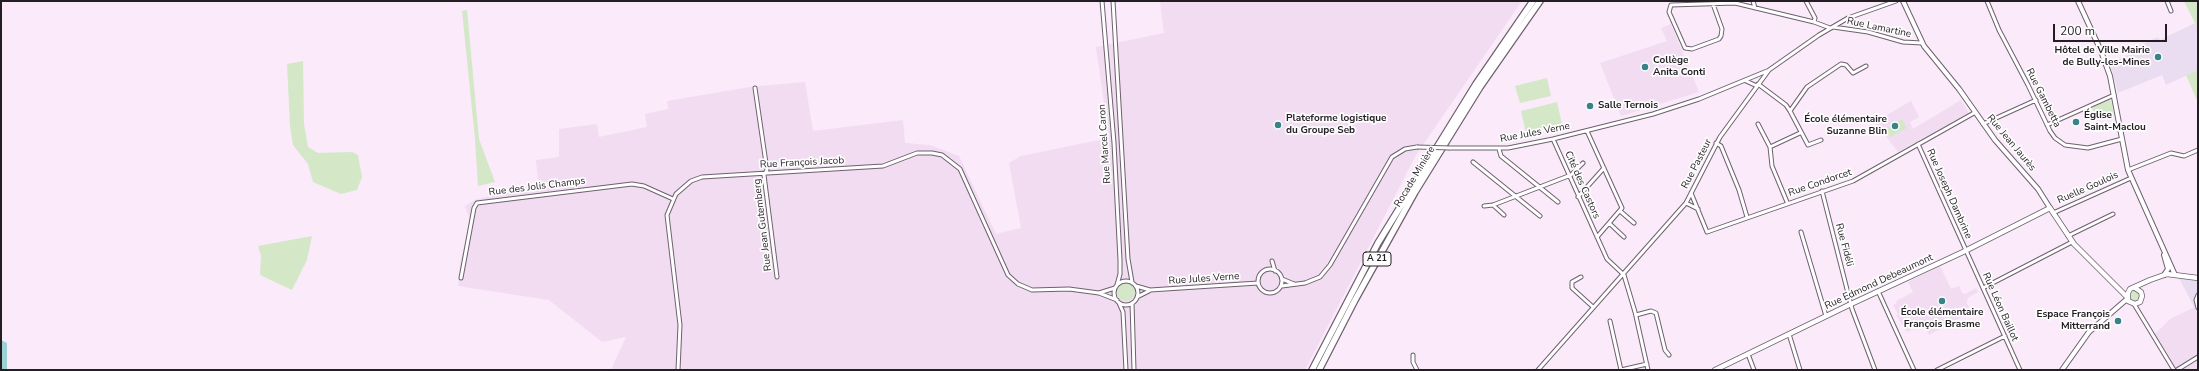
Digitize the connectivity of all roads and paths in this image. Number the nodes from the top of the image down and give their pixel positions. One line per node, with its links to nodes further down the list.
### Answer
1 (1102, 1): 90 (street, Rue Marcel Caron)
2 (1113, 1): 87 (street, Rue Marcel Caron)
3 (1533, 1): 126 (highway, Rocade Minière / A 21)
4 (1540, 1): 127 (highway, Rocade Minière / A 21)
5 (1753, 1): 13 (street)
6 (1806, 1): 15 (street)
7 (1896, 1): 16 (street, Rue Pasteur)
8 (1903, 1): 17 (street, Rue Jean Jaurès)
9 (1987, 1): 25 (street, Rue Gambetta)
10 (2078, 1): 24 (street)
11 (2167, 1): 14 (street)
12 (1714, 4): 12 (street, Rue Lamartine); 13 (street, Rue Lamartine)
13 (1755, 8): 15 (street, Rue Lamartine)
14 (2171, 11)
15 (1814, 22): 16 (street, Rue Lamartine)
16 (1832, 28): 17 (street, Rue Lamartine); 19 (street, Rue Pasteur)
17 (1922, 43): 27 (street, Rue Jean Jaurès)
18 (1866, 66): 26 (street)
19 (1769, 70): 20 (street, Rue Jules Verne); 22 (street, Rue Pasteur)
20 (1752, 77): 21 (street, Rue Jules Verne); 22 (street)
21 (1746, 80): 22 (street); 31 (street, Rue Jules Verne)
22 (1758, 84): 26 (street); 36 (street, Rue Pasteur)
23 (755, 88): 45 (street, Rue Jean Gutemberg)
24 (2114, 95): 30 (street); 34 (street)
25 (2036, 100): 29 (street); 30 (street, Rue Gambetta)
26 (1790, 111): 32 (street)
27 (1974, 113): 29 (street, Rue Jean Jaurès); 37 (street, Rue Condorcet)
28 (1758, 124): 38 (street)
29 (1982, 124): 59 (street, Rue Jean Jaurès)
30 (2047, 124): 34 (street, Rue Gambetta)
31 (1587, 131): 33 (street, Rue Jules Verne); 43 (street)
32 (1800, 133): 35 (street); 38 (street)
33 (1553, 139): 39 (street, Rue Jules Verne); 46 (street, Cité des Castors)
34 (2122, 139): 44 (street)
35 (1821, 140)
36 (1716, 143): 50 (street, Rue Pasteur); 66 (street)
37 (1918, 144): 49 (street, Rue Condorcet); 74 (street, Rue Joseph Dambrine)
38 (1770, 147): 55 (street)
39 (1499, 149): 48 (street); 89 (street, Rue Jules Verne, bridge)
40 (2198, 150): 44 (street)
41 (1473, 162): 51 (street)
42 (1583, 163): 46 (street)
43 (1604, 168): 52 (street); 61 (street)
44 (2128, 170): 47 (street)
45 (766, 172): 53 (street, Rue François Jacob); 81 (street, Rue Jean Gutemberg); 100 (street, Rue François Jacob)
46 (1568, 176): 48 (street); 52 (street, Cité des Castors)
47 (2131, 178): 62 (street, Ruelle Goulois); 75 (street)
48 (1539, 186): 51 (street); 54 (street)
49 (1822, 191): 55 (street, Rue Condorcet); 107 (street, Rue Fidéli)
50 (1691, 193): 56 (street, Rue Pasteur); 60 (street, Rue Condorcet)
51 (1515, 196): 57 (street); 65 (street)
52 (1578, 197): 70 (street, Cité des Castors)
53 (673, 199): 83 (street, Rue des Jolis Champs); 123 (street, Rue François Jacob)
54 (1558, 202)
55 (1787, 202): 66 (street, Rue Condorcet)
56 (1686, 203): 60 (street); 78 (street, Rue Pasteur)
57 (1493, 205): 58 (street); 64 (street)
58 (1484, 206)
59 (2050, 208): 62 (main road, Rue Jean Jaurès); 74 (main road, Rue Edmond Debeaumont)
60 (1698, 209): 66 (street, Rue Condorcet)
61 (1620, 210): 67 (street); 68 (street)
62 (2053, 213): 71 (main road, Rue Jean Jaurès)
63 (2112, 214): 71 (street)
64 (1504, 215)
65 (1540, 216)
66 (1747, 217)
67 (1608, 223): 70 (street); 72 (street)
68 (1634, 223)
69 (1801, 232): 114 (street)
70 (1597, 236): 78 (street, Cité des Castors)
71 (2068, 236): 73 (main road, Rue Jean Jaurès)
72 (1624, 237)
73 (2072, 242): 93 (street); 94 (main road, Rue Jean Jaurès)
74 (1966, 251): 93 (street, Rue Léon Baillot); 97 (main road, Rue Edmond Debeaumont)
75 (2163, 251): 79 (street); 80 (street)
76 (1267, 270): 77 (street); 77 (street); 88 (street)
77 (1275, 271): 85 (street)
78 (1622, 273): 110 (street, Rue Pasteur); 113 (street)
79 (2164, 275): 80 (main road); 86 (main road)
80 (2175, 275): 84 (main road)
81 (777, 277)
82 (1581, 277): 110 (street)
83 (461, 278)
84 (2198, 278)
85 (1282, 279): 89 (street); 92 (street)
86 (2150, 280): 95 (main road); 99 (main road)
87 (1132, 282): 90 (street); 91 (street)
88 (1258, 283): 92 (street); 96 (street, Rue Jules Verne)
89 (1294, 284): 92 (street, Rue Jules Verne)
90 (1116, 286): 100 (street); 104 (street)
91 (1136, 286): 96 (street, Rue Jules Verne); 102 (street)
92 (1282, 286)
93 (1983, 288): 117 (street, Rue Léon Baillot)
94 (2118, 288): 98 (main road, Rue Jean Jaurès); 103 (main road, Rue Jean Jaurès)
95 (2135, 288): 98 (main road); 99 (main road)
96 (1150, 290): 102 (street, Rue Jules Verne)
97 (1878, 291): 107 (main road, Rue Edmond Debeaumont); 136 (street)
98 (2128, 291): 103 (main road)
99 (2141, 292): 105 (main road)
100 (1099, 293): 104 (street)
101 (2198, 295): 109 (street)
102 (1137, 297): 106 (street)
103 (2127, 298): 108 (main road); 111 (street)
104 (1118, 301): 106 (street); 124 (street)
105 (2140, 302): 108 (main road); 112 (street)
106 (1132, 303): 125 (street)
107 (1850, 304): 114 (main road, Rue Edmond Debeaumont); 135 (street, Rue Fidéli)
108 (2133, 304): 111 (street); 112 (street)
109 (2198, 306)
110 (1593, 307): 129 (street, Rue Pasteur)
111 (2119, 307): 139 (street)
112 (2140, 314): 140 (street)
113 (1636, 315): 120 (street); 122 (street)
114 (1826, 316): 116 (main road, Rue Edmond Debeaumont)
115 (1610, 321): 130 (street)
116 (1789, 334): 118 (main road, Rue Edmond Debeaumont); 134 (street)
117 (2005, 336): 137 (street); 138 (street, Rue Léon Baillot)
118 (1748, 354): 132 (main road, Rue Edmond Debeaumont); 133 (street)
119 (1413, 355): 128 (street)
120 (1669, 355)
121 (2198, 357): 140 (street)
122 (1647, 364): 130 (street); 131 (street)
123 (678, 370)
124 (1126, 370)
125 (1134, 370)
126 (1312, 370)
127 (1319, 370)
128 (1417, 370)
129 (1538, 370)
130 (1621, 370)
131 (1648, 370)
132 (1714, 370)
133 (1754, 370)
134 (1800, 370)
135 (1875, 370)
136 (1914, 370)
137 (1937, 370)
138 (2020, 370)
139 (2062, 370)
140 (2175, 370)

